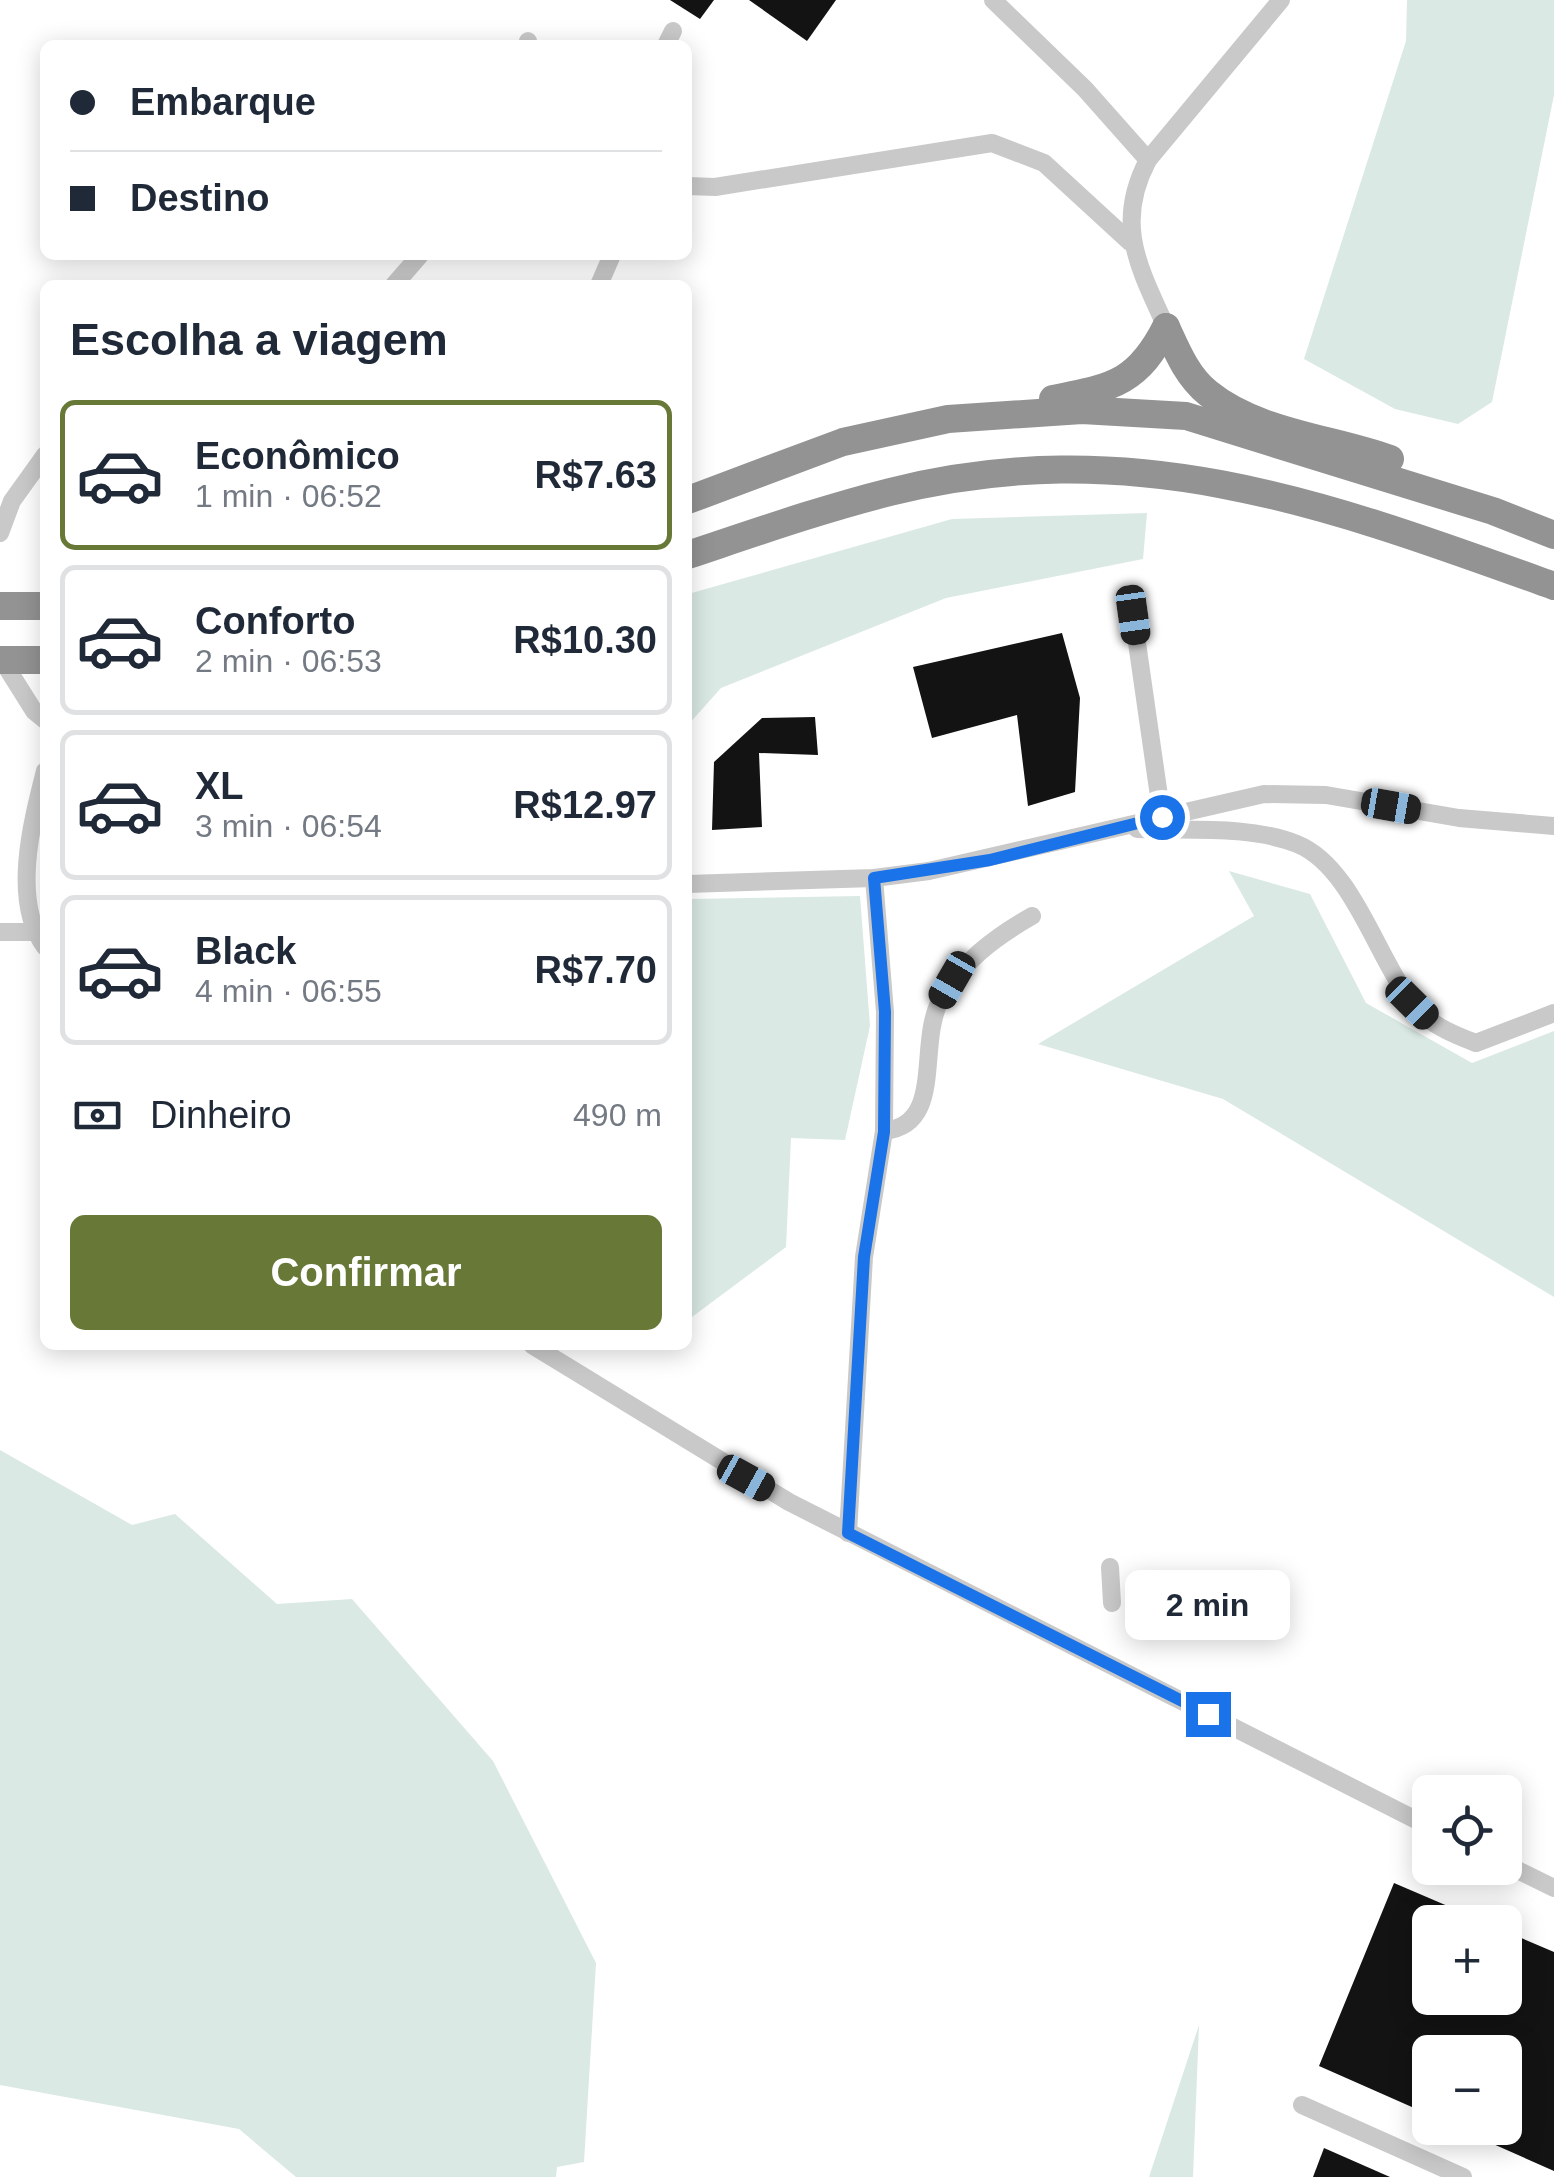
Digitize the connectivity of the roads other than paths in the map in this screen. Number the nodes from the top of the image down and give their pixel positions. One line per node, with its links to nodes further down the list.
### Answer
1 (994, 0): 3 (street)
2 (1281, 0): 3 (street)
3 (1148, 160): 5 (street)
4 (692, 186): 5 (street)
5 (1130, 242): 8 (street)
6 (416, 260): 7 (street)
7 (398, 280)
8 (1166, 328): 9 (highway); 12 (highway)
9 (961, 418): 11 (highway); 12 (highway)
10 (40, 461): 13 (street)
11 (692, 499)
12 (1493, 512): 14 (highway)
13 (0, 534)
14 (1554, 535)
15 (692, 554): 16 (highway)
16 (1554, 586)
17 (0, 606): 18 (highway)
18 (40, 606)
19 (1133, 615): 24 (street)
20 (1, 660): 21 (highway); 22 (street)
21 (40, 660)
22 (40, 716)
23 (40, 793): 31 (street)
24 (1162, 817): 25 (street); 26 (street)
25 (1554, 826)
26 (1127, 828): 27 (street); 32 (street)
27 (874, 878): 28 (street); 33 (street)
28 (692, 884)
29 (1032, 916): 33 (street)
30 (0, 932): 31 (street)
31 (39, 939)
32 (1554, 1012)
33 (884, 1132): 35 (street)
34 (540, 1350): 35 (street)
35 (848, 1533): 38 (street)
36 (1110, 1567): 37 (street)
37 (1112, 1603)
38 (1412, 1818)
39 (1522, 1872): 40 (street)
40 (1554, 1888)
41 (1302, 2105): 42 (street)
42 (1462, 2177)

